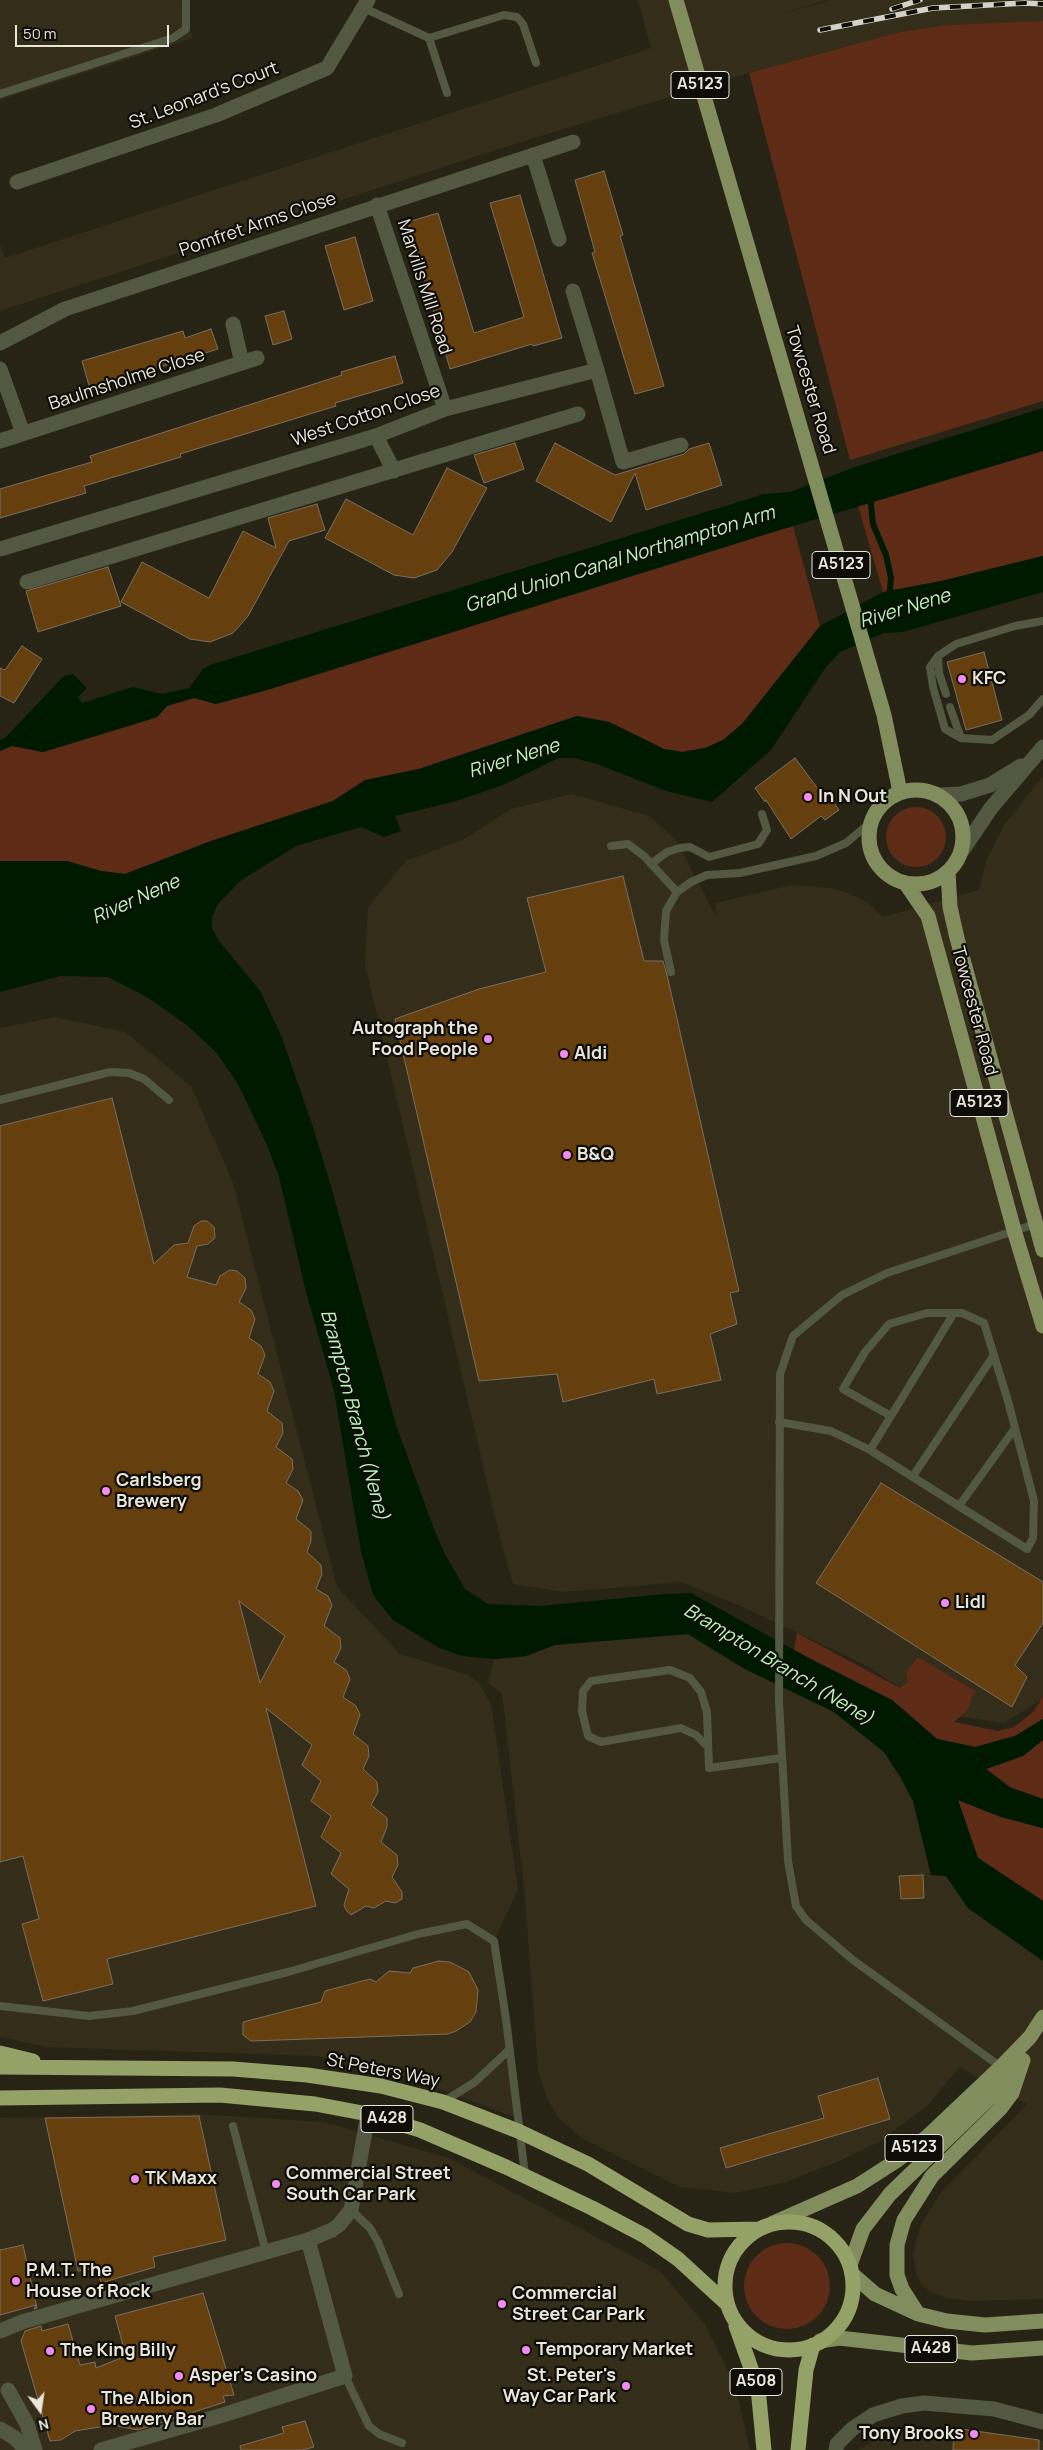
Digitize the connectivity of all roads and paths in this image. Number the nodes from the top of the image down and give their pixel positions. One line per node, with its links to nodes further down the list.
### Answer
1 (186, 0): 7 (lane)
2 (676, 0): 36 (main road, Towcester Road / A5123)
3 (366, 4): 4 (lane); 10 (street, St. Leonard's Court)
4 (429, 38): 5 (lane); 6 (lane)
5 (536, 63)
6 (447, 93)
7 (0, 94)
8 (573, 142): 9 (street, Pomfret Arms Close)
9 (533, 155): 11 (street, Pomfret Arms Close); 12 (street)
10 (17, 182)
11 (377, 205): 15 (street, Pomfret Arms Close); 20 (street, Marvills Mill Road)
12 (559, 239)
13 (573, 291): 19 (street)
14 (233, 324): 17 (street)
15 (0, 342)
16 (257, 358): 17 (street, Baulmsholme Close)
17 (242, 363): 22 (street, Baulmsholme Close)
18 (0, 369): 22 (street)
19 (597, 370): 20 (street, West Cotton Close); 25 (street)
20 (445, 409): 23 (street, West Cotton Close)
21 (578, 414): 26 (street)
22 (22, 433): 24 (street, Baulmsholme Close)
23 (376, 436): 26 (street); 27 (street, West Cotton Close)
24 (0, 441)
25 (680, 445)
26 (394, 470): 28 (street)
27 (0, 549)
28 (27, 582)
29 (1043, 621): 30 (lane)
30 (938, 656): 31 (lane); 34 (lane)
31 (946, 694)
32 (1043, 699): 34 (lane)
33 (950, 707): 34 (lane)
34 (961, 738)
35 (1038, 753): 37 (street); 41 (street)
36 (900, 792): 37 (main road); 39 (main road)
37 (939, 795): 41 (main road)
38 (762, 814): 42 (lane)
39 (871, 822): 44 (main road, A5123); 45 (lane)
40 (611, 846): 42 (lane)
41 (962, 851): 43 (main road)
42 (651, 864): 45 (lane)
43 (948, 872): 44 (main road); 49 (main road, Towcester Road / A5123)
44 (906, 884): 50 (main road, Towcester Road / A5123)
45 (677, 892): 46 (lane)
46 (671, 972)
47 (0, 1100): 48 (lane)
48 (170, 1100)
49 (1035, 1224): 50 (lane); 51 (main road, Towcester Road / A5123)
50 (1014, 1230): 53 (main road, Towcester Road / A5123); 56 (lane)
51 (1043, 1250)
52 (954, 1313): 54 (lane); 55 (lane); 55 (lane)
53 (1043, 1326)
54 (994, 1355): 57 (lane); 59 (lane)
55 (891, 1416): 58 (lane)
56 (779, 1422): 58 (lane); 62 (lane)
57 (1015, 1428): 60 (lane); 60 (lane)
58 (870, 1450): 59 (lane)
59 (913, 1476): 60 (lane)
60 (959, 1506)
61 (708, 1748): 61 (lane); 62 (lane)
62 (781, 1758): 70 (lane)
63 (0, 2006): 66 (lane)
64 (1043, 2017): 65 (main road, A5123)
65 (1030, 2037): 68 (main road, A5123); 70 (main road, A5123)
66 (509, 2050): 73 (lane); 76 (lane)
67 (0, 2054): 71 (highway)
68 (1023, 2060): 82 (main road, A5123); 85 (main road)
69 (0, 2066): 71 (highway, St Peters Way / A428)
70 (1001, 2066): 79 (main road, A5123)
71 (67, 2068): 73 (highway, St Peters Way / A428)
72 (0, 2098): 74 (highway, A428)
73 (443, 2102): 76 (highway, St Peters Way / A428)
74 (368, 2114): 77 (highway, A428); 78 (street)
75 (233, 2126): 81 (lane)
76 (518, 2131): 77 (lane); 79 (highway, St Peters Way / A428)
77 (524, 2175): 84 (highway, A428)
78 (351, 2210): 80 (street); 83 (lane)
79 (766, 2226): 82 (highway); 84 (highway)
80 (308, 2240): 81 (street); 91 (street)
81 (266, 2252): 88 (street)
82 (851, 2270): 85 (main road, A428); 89 (highway)
83 (399, 2294)
84 (726, 2303): 86 (highway)
85 (918, 2314): 87 (main road, A428)
86 (733, 2318): 89 (highway); 100 (highway, A508)
87 (1043, 2321)
88 (0, 2331)
89 (817, 2343): 90 (main road, A428); 101 (highway, A508)
90 (1043, 2348)
91 (345, 2376): 95 (lane); 99 (street)
92 (8, 2390): 98 (street)
93 (1043, 2422): 96 (street)
94 (0, 2429): 97 (street)
95 (402, 2443)
96 (836, 2447)
97 (26, 2450)
98 (35, 2450)
99 (101, 2450)
100 (764, 2450)
101 (798, 2450)

